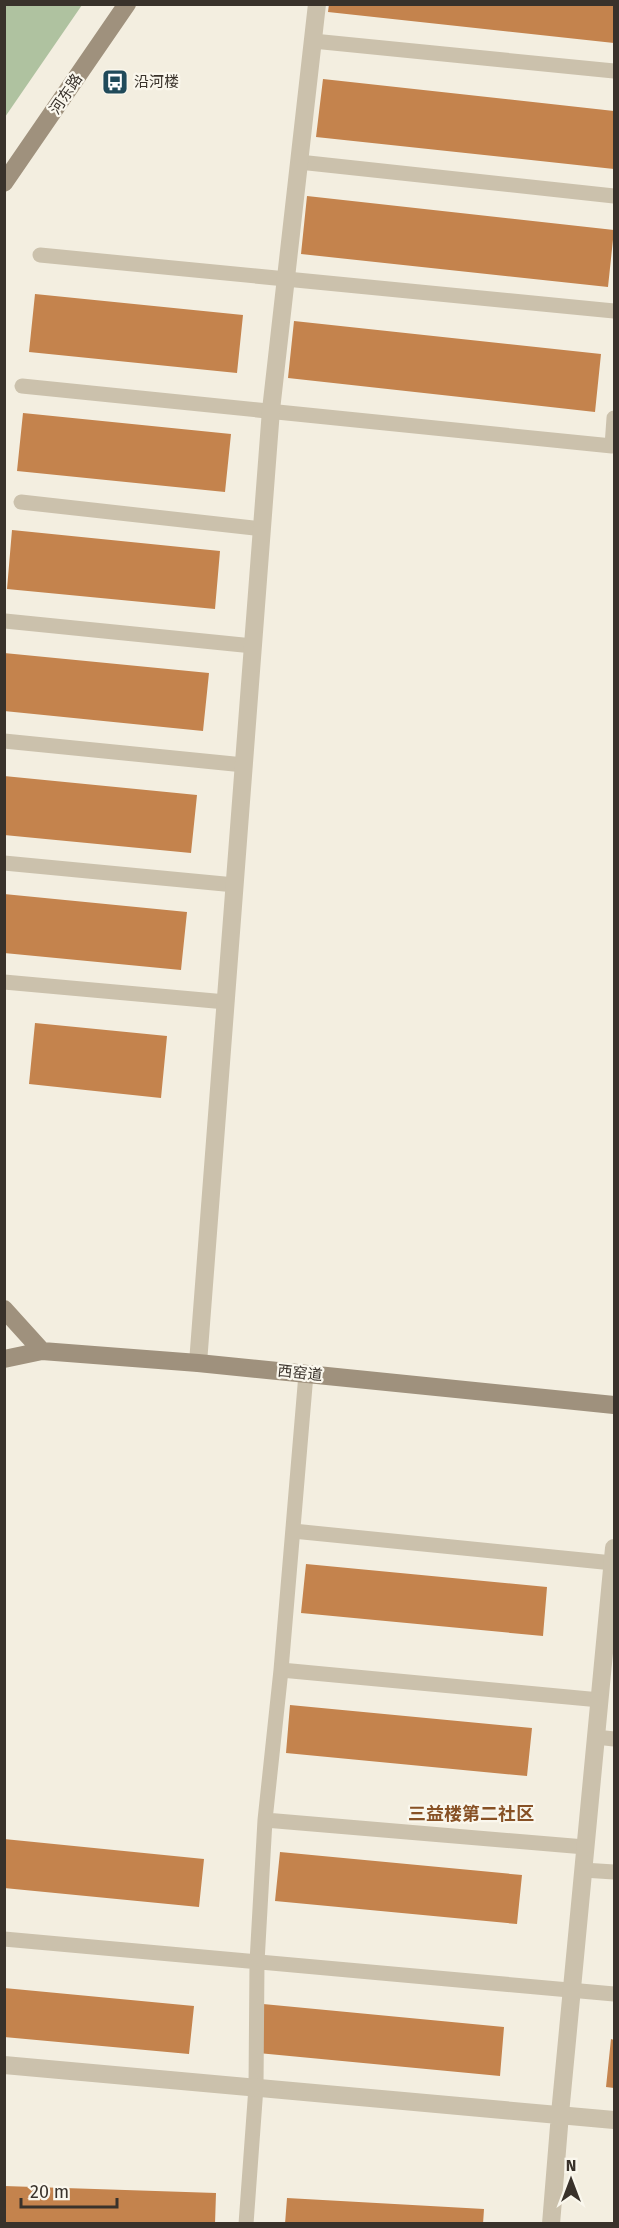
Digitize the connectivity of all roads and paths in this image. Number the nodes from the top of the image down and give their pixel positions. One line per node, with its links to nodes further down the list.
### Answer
1 (127, 4): 6 (street, 河东路)
2 (317, 4): 3 (street)
3 (313, 41): 4 (lane); 5 (street)
4 (615, 71)
5 (299, 162): 7 (lane); 9 (street)
6 (4, 183)
7 (615, 196)
8 (40, 255): 9 (lane)
9 (286, 279): 10 (lane); 12 (street)
10 (615, 311)
11 (22, 387): 12 (lane)
12 (271, 410): 13 (lane); 15 (street)
13 (615, 418)
14 (21, 502): 15 (lane)
15 (262, 529): 17 (street)
16 (5, 621): 17 (lane)
17 (253, 646): 19 (street)
18 (4, 741): 19 (lane)
19 (244, 765): 21 (street)
20 (4, 863): 21 (lane)
21 (235, 885): 23 (street)
22 (4, 982): 23 (lane)
23 (226, 1002): 27 (street)
24 (4, 1309): 25 (street)
25 (42, 1352): 26 (street, 西窑道); 27 (street, 西窑道)
26 (4, 1359)
27 (198, 1363): 28 (street, 西窑道)
28 (306, 1374): 29 (street, 西窑道); 30 (lane)
29 (615, 1405)
30 (293, 1531): 31 (lane); 33 (lane)
31 (614, 1555): 32 (street)
32 (612, 1607): 34 (street)
33 (281, 1670): 34 (lane); 37 (lane)
34 (600, 1700): 35 (street)
35 (596, 1737): 36 (lane); 38 (street)
36 (615, 1738)
37 (265, 1820): 38 (lane); 42 (lane)
38 (585, 1847): 39 (street)
39 (583, 1870): 40 (lane); 43 (street)
40 (615, 1872)
41 (4, 1939): 42 (lane)
42 (257, 1962): 43 (lane); 46 (lane)
43 (572, 1990): 44 (lane); 47 (street)
44 (615, 1994)
45 (4, 2065): 46 (street)
46 (256, 2087): 47 (street); 49 (lane)
47 (560, 2114): 48 (street); 50 (street)
48 (615, 2120)
49 (246, 2223)
50 (551, 2223)

